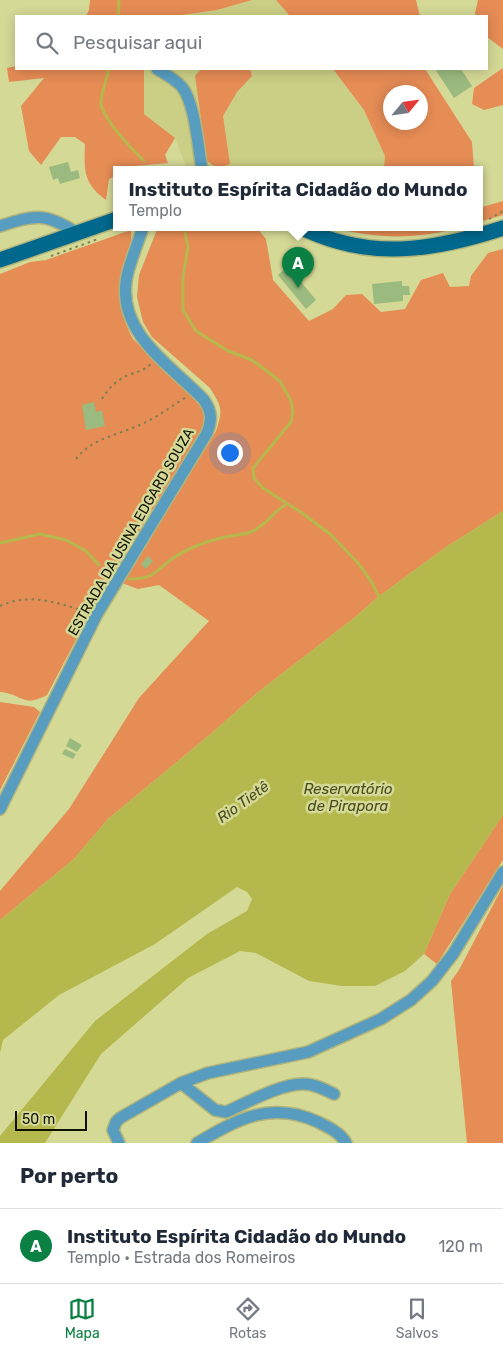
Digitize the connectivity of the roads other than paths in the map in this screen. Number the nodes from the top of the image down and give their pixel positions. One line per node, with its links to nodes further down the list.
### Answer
1 (159, 70): 2 (lane)
2 (201, 166)
3 (113, 220): 8 (main road)
4 (0, 226): 8 (lane)
5 (503, 228): 7 (main road)
6 (142, 231): 10 (lane, ESTRADA DA USINA EDGARD SOUZA)
7 (309, 231)
8 (77, 233): 9 (main road)
9 (0, 260)
10 (0, 809)
11 (503, 872): 12 (lane)
12 (181, 1083): 13 (lane); 14 (lane)
13 (334, 1094)
14 (119, 1143)
15 (198, 1143): 16 (lane)
16 (346, 1143)

